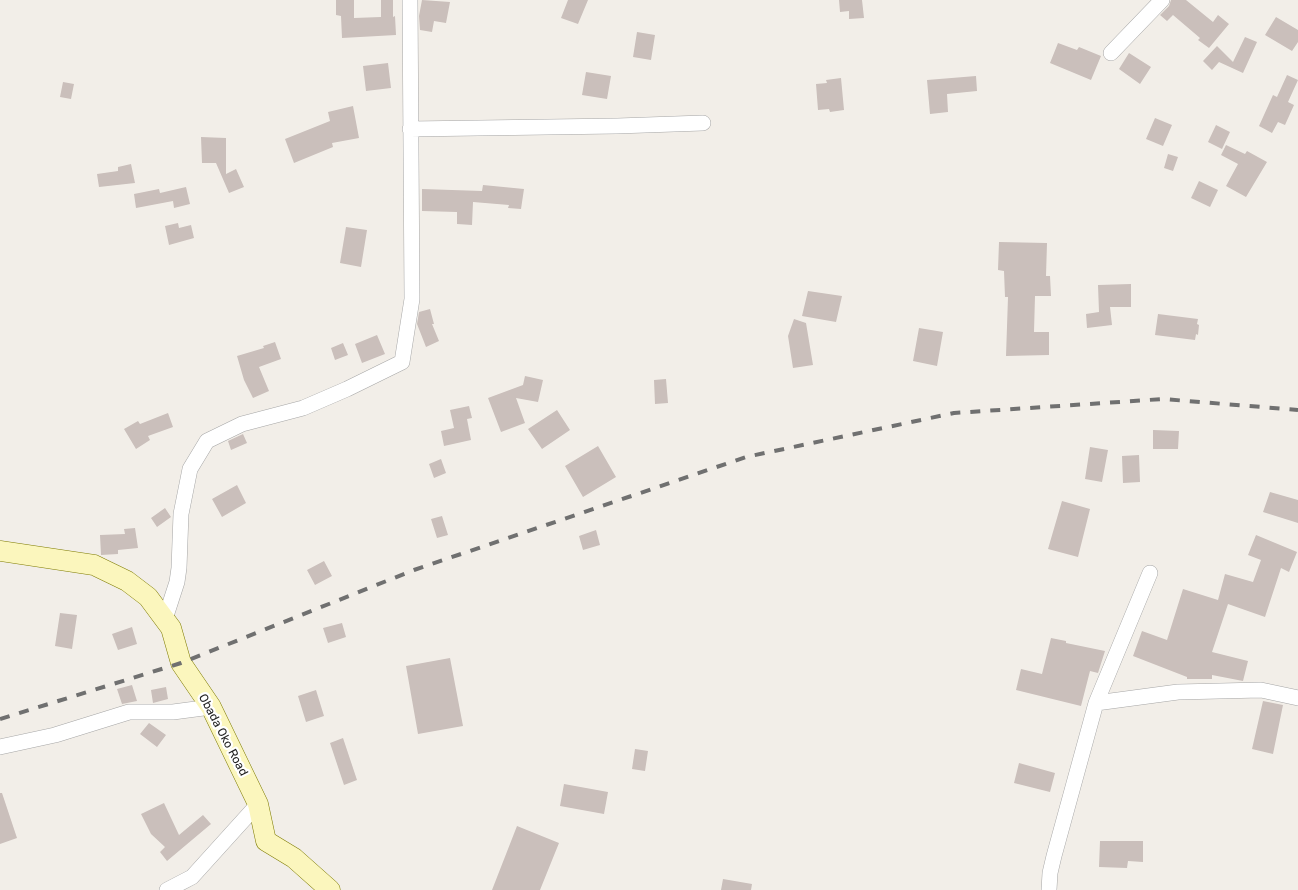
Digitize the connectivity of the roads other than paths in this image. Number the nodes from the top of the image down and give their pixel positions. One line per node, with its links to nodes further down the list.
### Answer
1 (410, 0): 5 (street)
2 (1162, 0): 3 (street)
3 (1111, 53)
4 (702, 123): 5 (street)
5 (410, 129): 8 (street)
6 (0, 551): 8 (main road, Obada Oko Road)
7 (1150, 574): 10 (street)
8 (165, 619): 11 (main road, Obada Oko Road)
9 (1298, 698): 10 (street)
10 (1096, 703): 16 (street)
11 (211, 707): 12 (street); 13 (main road, Obada Oko Road)
12 (0, 747)
13 (258, 804): 14 (street); 15 (main road, Obada Oko Road)
14 (167, 890)
15 (330, 890)
16 (1049, 890)

